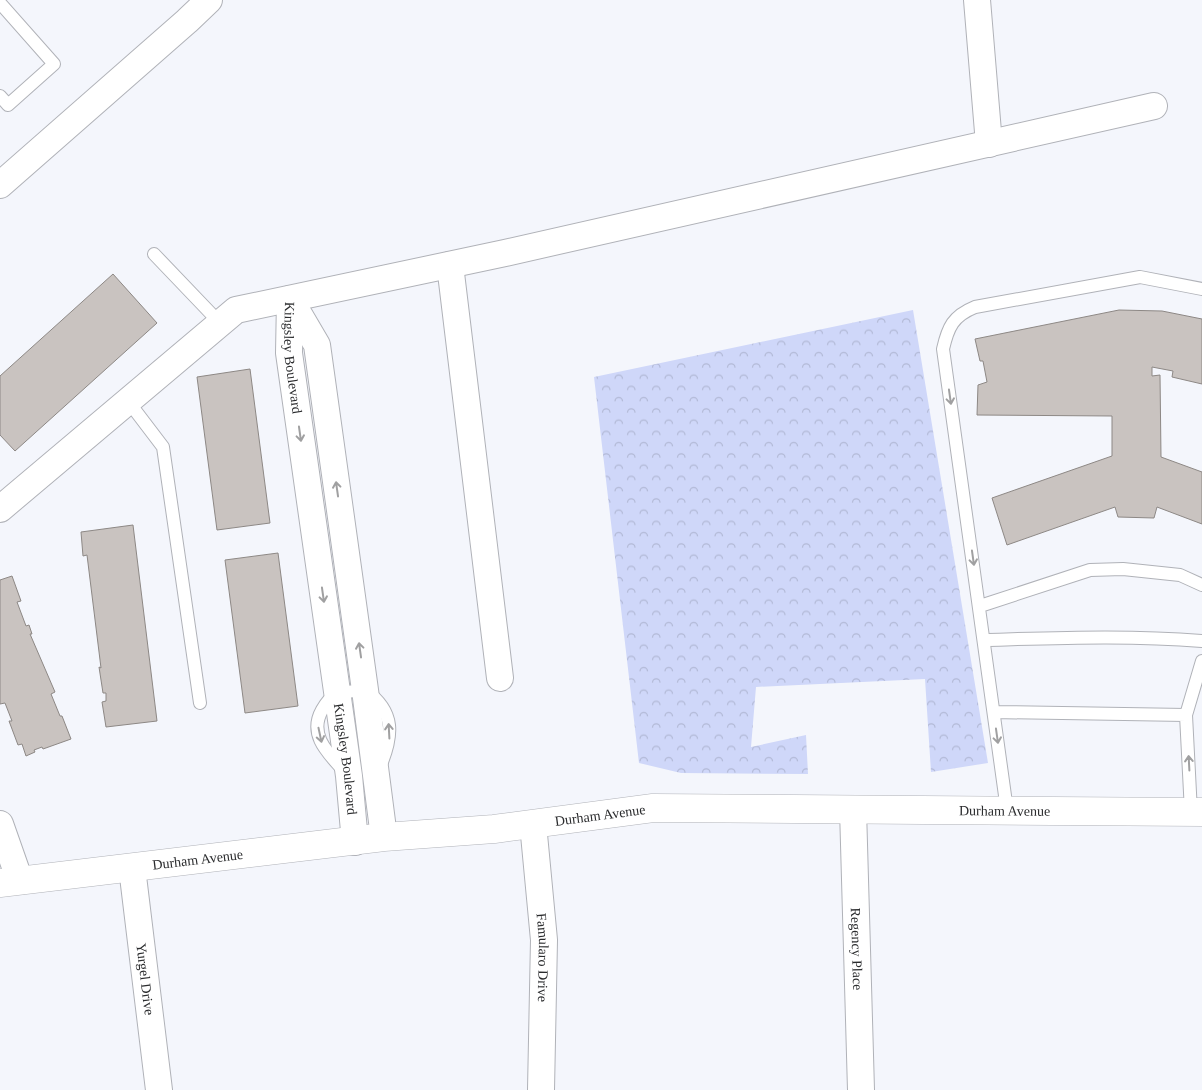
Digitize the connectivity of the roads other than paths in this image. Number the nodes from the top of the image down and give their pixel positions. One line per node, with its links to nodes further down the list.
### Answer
1 (209, 0): 7 (street)
2 (977, 0): 6 (street)
3 (0, 4): 4 (lane)
4 (0, 96)
5 (1154, 106): 6 (street)
6 (989, 144): 9 (street)
7 (0, 185)
8 (154, 254): 12 (lane)
9 (450, 265): 11 (street); 20 (street)
10 (1202, 288): 16 (lane, one-way to 16)
11 (290, 299): 12 (street); 21 (street, Kingsley Boulevard, one-way to 11); 22 (street, Kingsley Boulevard, one-way to 22)
12 (220, 323): 13 (street)
13 (128, 401): 14 (street); 23 (lane)
14 (0, 509)
15 (1202, 584): 16 (lane)
16 (980, 606): 17 (lane)
17 (984, 640): 18 (lane); 24 (lane)
18 (1202, 641)
19 (1202, 661): 25 (lane)
20 (500, 678)
21 (366, 690): 22 (lane); 31 (street, Kingsley Boulevard, one-way to 21)
22 (337, 694): 32 (street, Kingsley Boulevard, one-way to 32)
23 (200, 703)
24 (994, 712): 25 (lane); 27 (lane, one-way to 27)
25 (1186, 715): 28 (lane, one-way to 25)
26 (852, 809): 27 (main road, Durham Avenue); 30 (main road, Durham Avenue); 37 (street, Regency Place)
27 (1007, 810): 28 (main road, Durham Avenue)
28 (1197, 812)
29 (0, 824): 34 (street)
30 (533, 824): 31 (main road, Durham Avenue); 36 (street, Famularo Drive)
31 (384, 838): 32 (main road, Durham Avenue)
32 (355, 842): 33 (main road, Durham Avenue)
33 (132, 868): 34 (main road, Durham Avenue); 35 (street, Yurgel Drive)
34 (10, 882)
35 (159, 1090)
36 (540, 1090)
37 (861, 1090)

